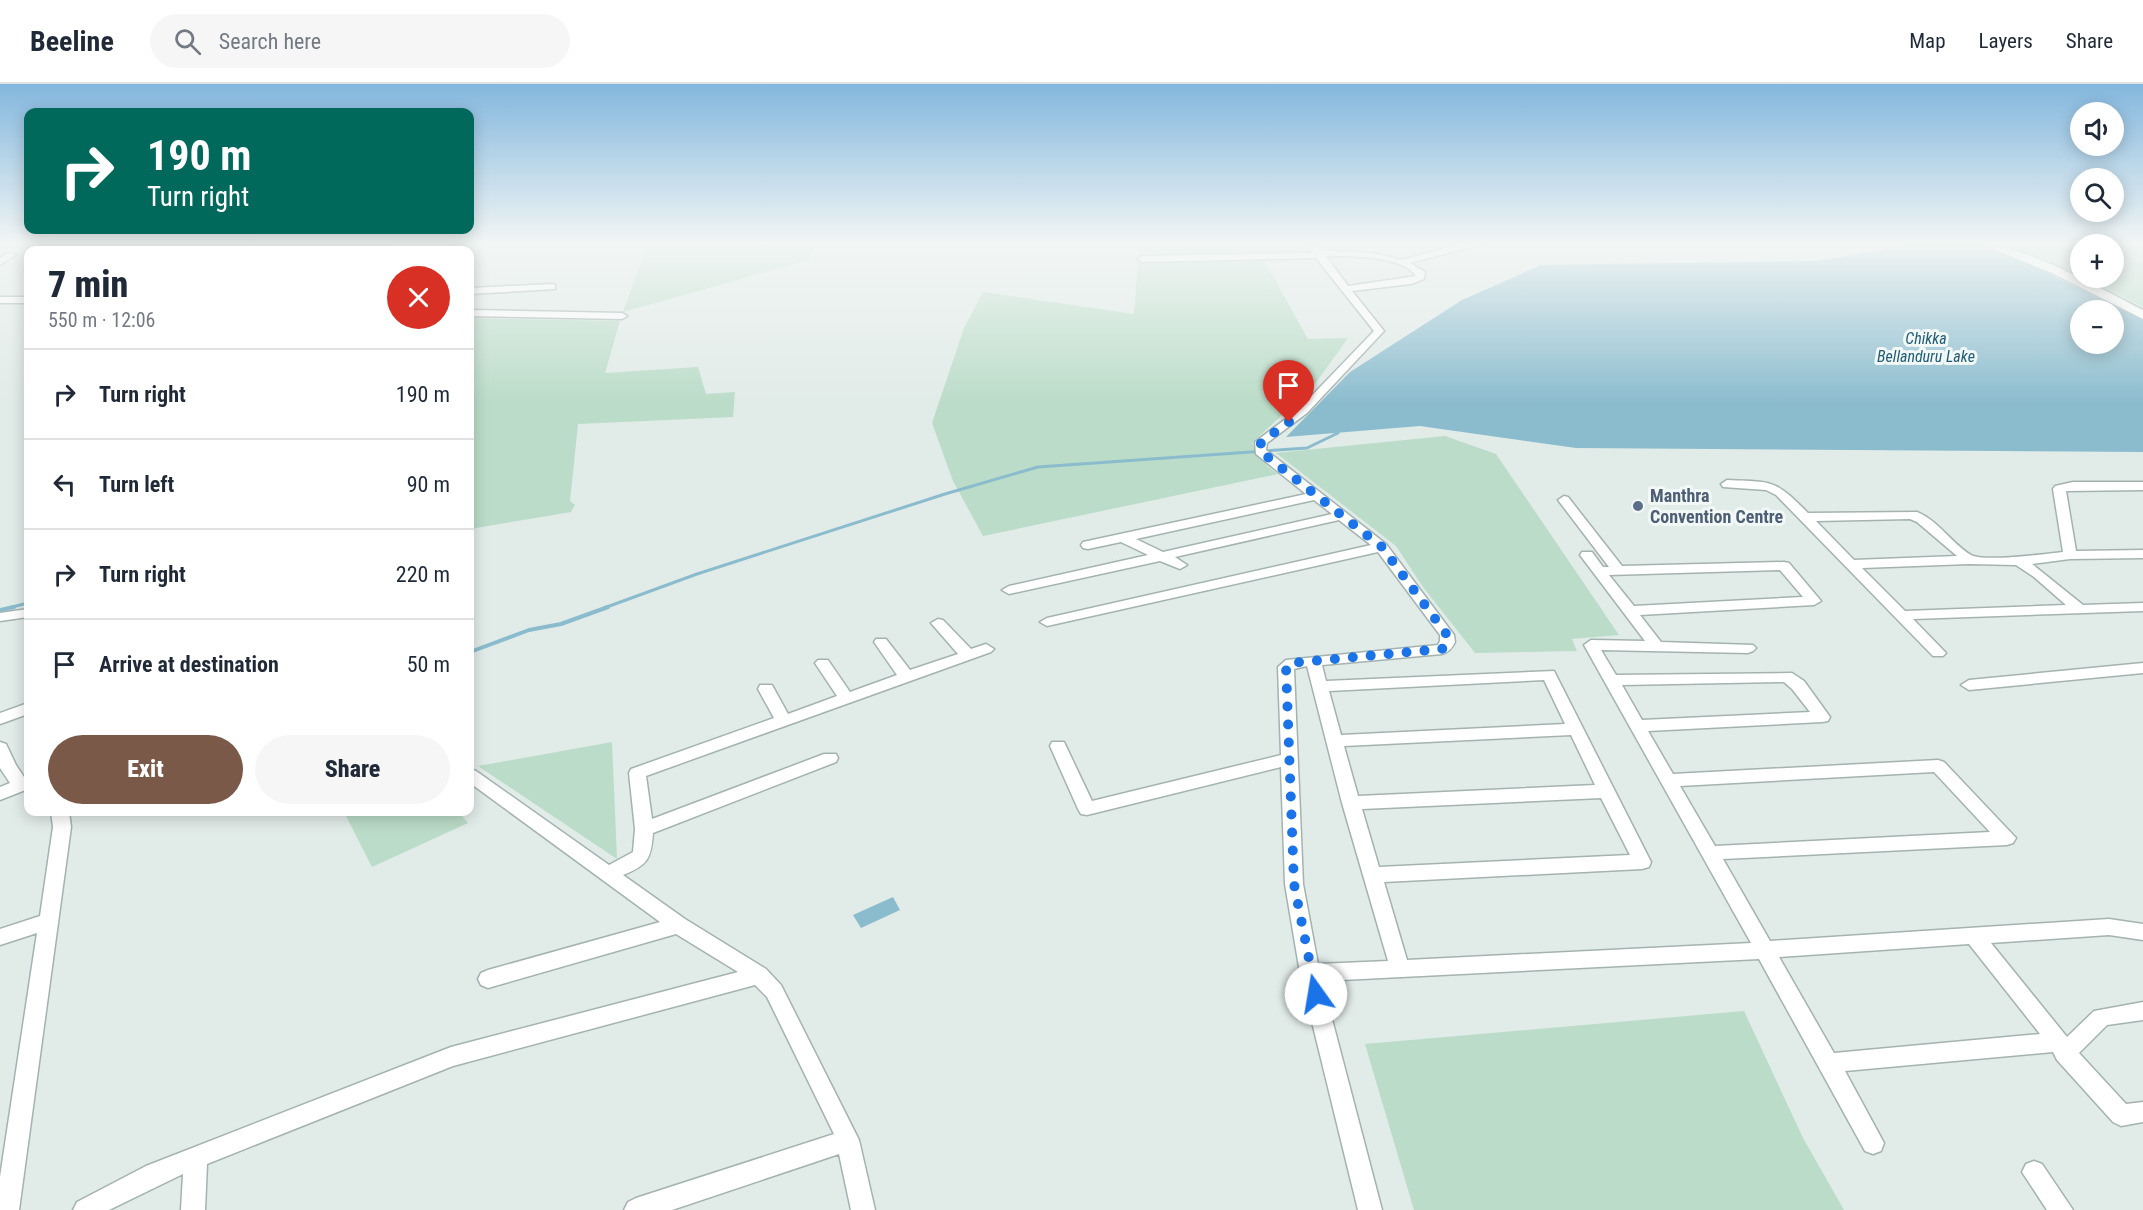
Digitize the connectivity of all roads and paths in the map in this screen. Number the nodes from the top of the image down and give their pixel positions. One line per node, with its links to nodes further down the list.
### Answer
1 (497, 298): 6 (street)
2 (1352, 298): 11 (street)
3 (2108, 298): 7 (main road)
4 (0, 300): 5 (street)
5 (24, 300)
6 (474, 313): 8 (street)
7 (2143, 315)
8 (622, 316)
9 (1727, 484): 14 (street)
10 (2143, 486): 20 (street)
11 (1316, 496): 13 (street); 15 (street)
12 (1564, 500): 27 (street)
13 (1342, 516): 17 (street); 21 (street)
14 (1806, 517): 22 (street); 24 (street)
15 (1122, 537): 16 (street); 21 (street)
16 (1088, 545)
17 (1382, 547): 35 (street); 43 (street)
18 (2143, 554): 20 (street)
19 (1587, 555): 26 (street)
20 (2070, 555): 23 (street)
21 (1161, 556): 25 (street); 28 (street)
22 (1968, 560): 23 (street); 24 (street)
23 (2019, 561): 30 (street)
24 (1853, 564): 33 (street)
25 (1180, 565)
26 (1599, 571): 27 (street); 31 (street)
27 (1619, 571): 31 (street)
28 (1009, 590)
29 (2143, 607): 30 (street)
30 (2079, 609): 33 (street)
31 (1629, 611): 38 (street)
32 (24, 614): 34 (street)
33 (1902, 615): 41 (street)
34 (0, 617)
35 (1047, 622)
36 (938, 623): 42 (street)
37 (881, 642): 46 (street)
38 (1657, 647): 39 (street); 47 (street)
39 (1748, 648)
40 (986, 649): 42 (street)
41 (1938, 653)
42 (968, 655): 46 (street)
43 (1313, 661): 49 (street); 61 (street)
44 (823, 663): 51 (street)
45 (2143, 668): 48 (street)
46 (907, 677): 51 (street)
47 (1611, 680): 55 (street); 55 (street)
48 (1969, 685)
49 (1319, 686): 56 (street); 57 (street)
50 (766, 689): 54 (street)
51 (846, 698): 54 (street)
52 (24, 710): 53 (street)
53 (0, 719)
54 (783, 720): 70 (street)
55 (1638, 726): 63 (street)
56 (1576, 729): 57 (street); 66 (street)
57 (1334, 741): 68 (street)
58 (1058, 746): 61 (street)
59 (0, 748): 64 (street)
60 (830, 758): 70 (street)
61 (1288, 759): 81 (street)
62 (474, 778): 72 (street)
63 (1669, 780): 71 (street); 71 (street)
64 (24, 782)
65 (24, 783): 67 (street)
66 (1607, 791): 68 (street); 73 (street)
67 (0, 794)
68 (1350, 803): 73 (street)
69 (61, 816): 74 (street)
70 (644, 829): 72 (street)
71 (1710, 854): 79 (street)
72 (608, 874): 75 (street)
73 (1373, 875): 80 (street)
74 (48, 921): 77 (street); 93 (street)
75 (678, 925): 82 (street); 83 (street)
76 (2143, 932): 78 (street)
77 (0, 936)
78 (1974, 936): 79 (street); 85 (street)
79 (1765, 950): 80 (street); 86 (street)
80 (1400, 968): 81 (street)
81 (1310, 973): 97 (street)
82 (759, 975): 88 (street); 90 (street)
83 (488, 979)
84 (2143, 1011): 85 (street)
85 (2062, 1048): 86 (street); 87 (street)
86 (1828, 1063): 89 (street)
87 (2143, 1112)
88 (848, 1140): 95 (street); 96 (street)
89 (1873, 1143)
90 (196, 1158): 92 (street); 94 (street)
91 (2034, 1172): 98 (street)
92 (97, 1207)
93 (6, 1210)
94 (193, 1210)
95 (636, 1210)
96 (863, 1210)
97 (1370, 1210)
98 (2061, 1210)

